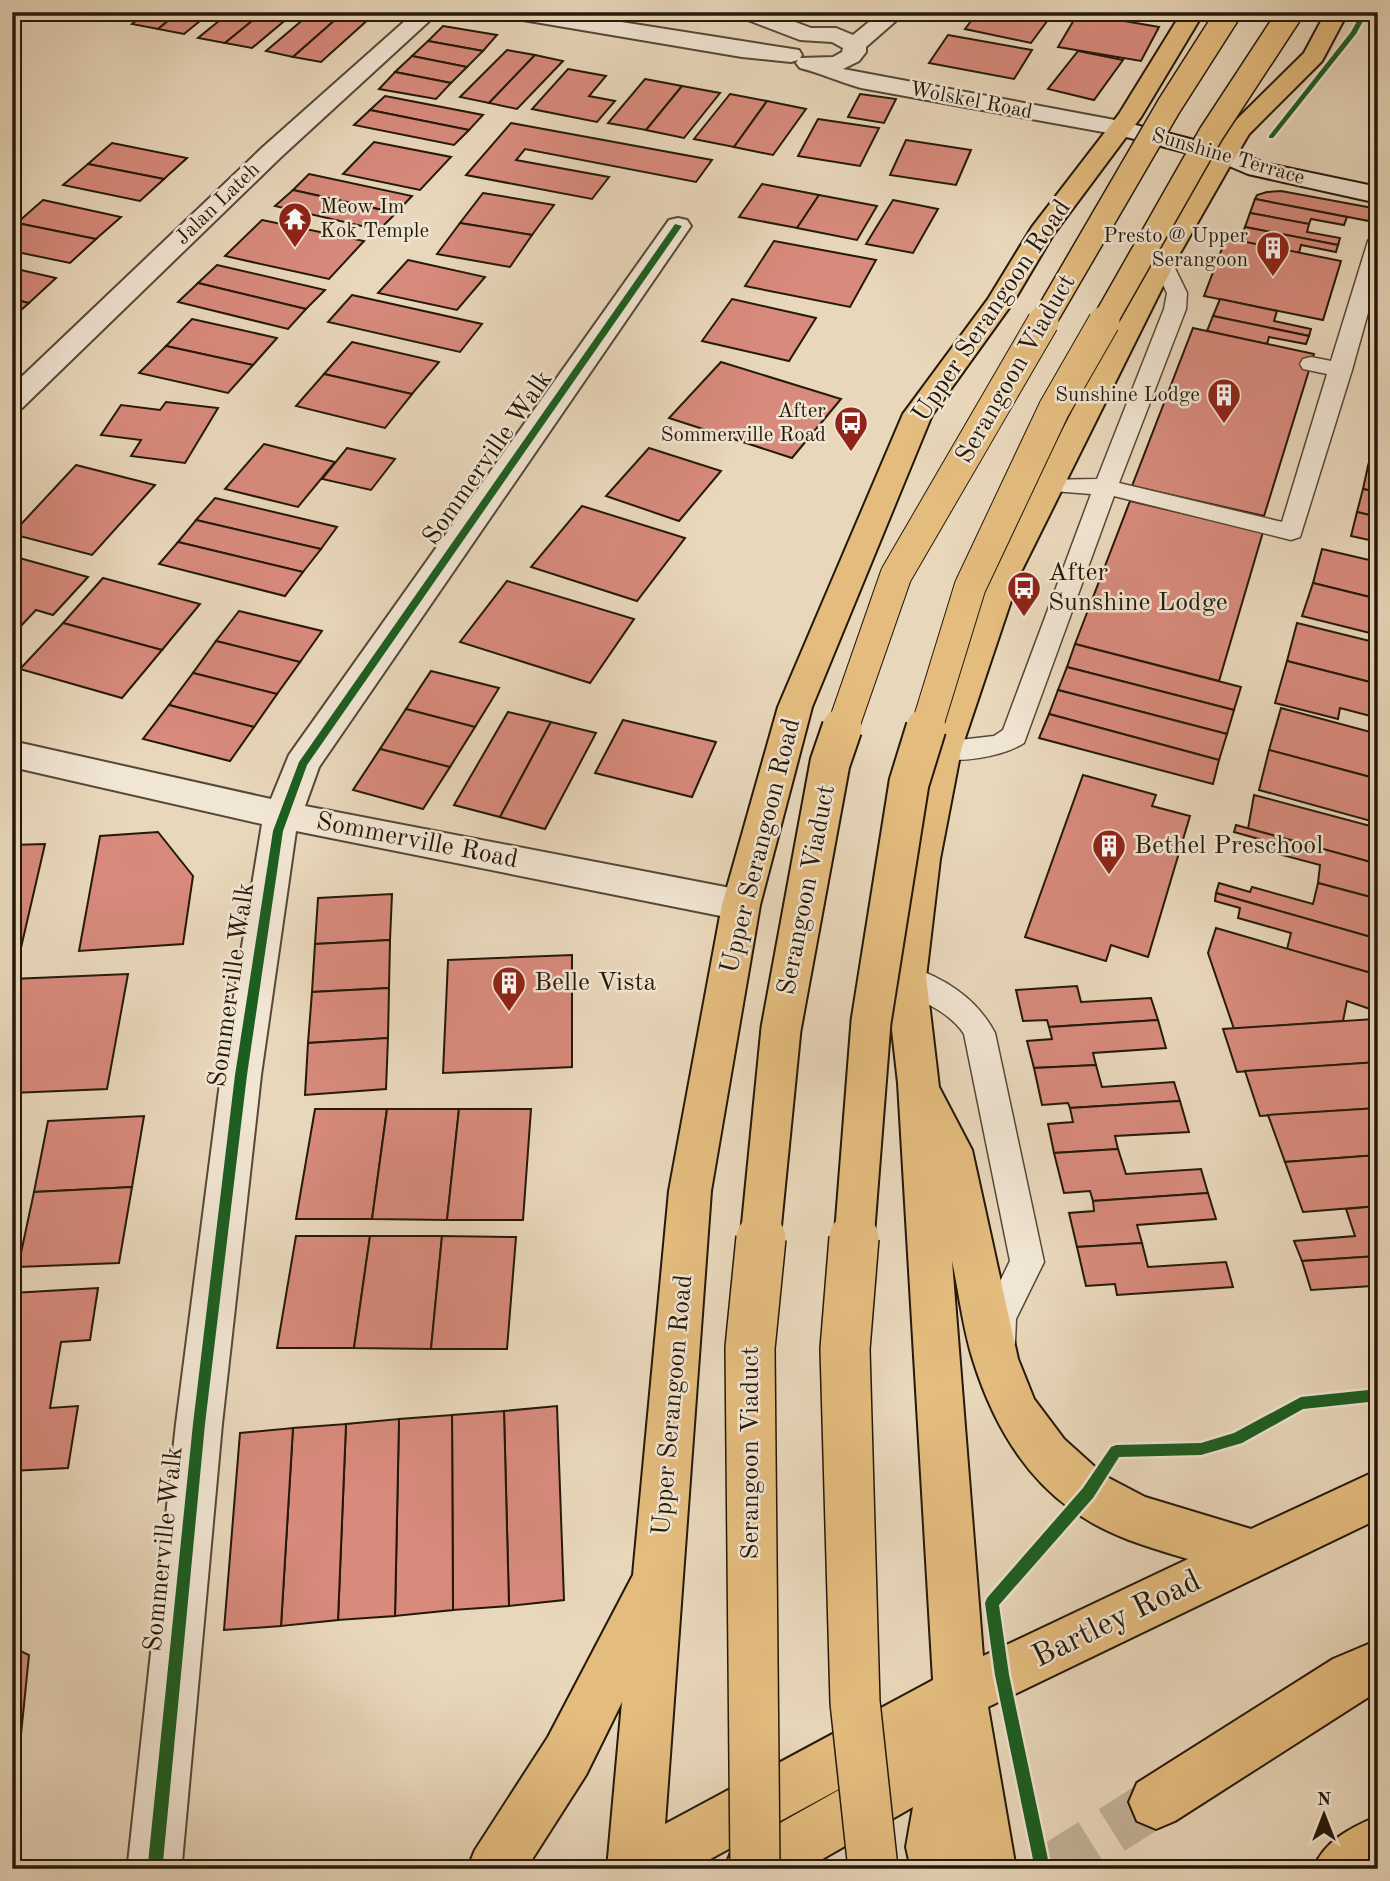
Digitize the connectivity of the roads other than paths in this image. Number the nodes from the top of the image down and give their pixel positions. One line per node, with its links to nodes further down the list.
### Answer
1 (428, 12): 21 (street, Jalan Lateh)
2 (516, 12): 9 (street)
3 (748, 12): 9 (street)
4 (895, 12): 10 (street)
5 (1193, 12): 12 (main road, Upper Serangoon Road)
6 (1229, 12): 41 (main road, Serangoon Viaduct, bridge)
7 (1291, 12): 42 (main road, Serangoon Viaduct, bridge)
8 (1337, 12): 13 (main road)
9 (796, 45): 10 (street, Wolskel Road); 11 (street, Wolskel Road)
10 (854, 49): 11 (street); 12 (street, Wolskel Road)
11 (826, 65): 12 (street, Wolskel Road)
12 (1125, 123): 13 (street, Sunshine Terrace); 27 (main road, Upper Serangoon Road)
13 (1227, 150): 14 (street, Sunshine Terrace); 15 (street, Sunshine Terrace); 18 (main road)
14 (1378, 182)
15 (1378, 195)
16 (678, 226): 26 (street, Sommerville Walk)
17 (1378, 241): 20 (lane)
18 (1162, 262): 22 (main road); 23 (lane)
19 (1311, 364): 20 (lane)
20 (1341, 370): 23 (lane)
21 (12, 402)
22 (1048, 485): 23 (lane); 24 (main road)
23 (1106, 487): 24 (lane)
24 (943, 750): 28 (main road)
25 (12, 754): 26 (street, Sommerville Road)
26 (282, 815): 27 (street, Sommerville Road); 38 (street, Sommerville Walk)
27 (741, 905): 33 (main road, Upper Serangoon Road)
28 (906, 977): 29 (main road); 30 (lane)
29 (918, 1083): 30 (main road); 35 (main road)
30 (995, 1359): 32 (main road)
31 (1378, 1494): 32 (main road, Bartley Road)
32 (1252, 1555): 35 (main road, Bartley Road)
33 (659, 1576): 39 (main road); 40 (main road, Upper Serangoon Road)
34 (1378, 1665): 36 (main road)
35 (960, 1693): 40 (main road, Bartley Road); 41 (main road); 43 (main road); 44 (main road)
36 (1156, 1802)
37 (1378, 1843): 45 (main road)
38 (158, 1869)
39 (494, 1869)
40 (635, 1869)
41 (753, 1869)
42 (873, 1869)
43 (938, 1869)
44 (989, 1869)
45 (1340, 1869)

